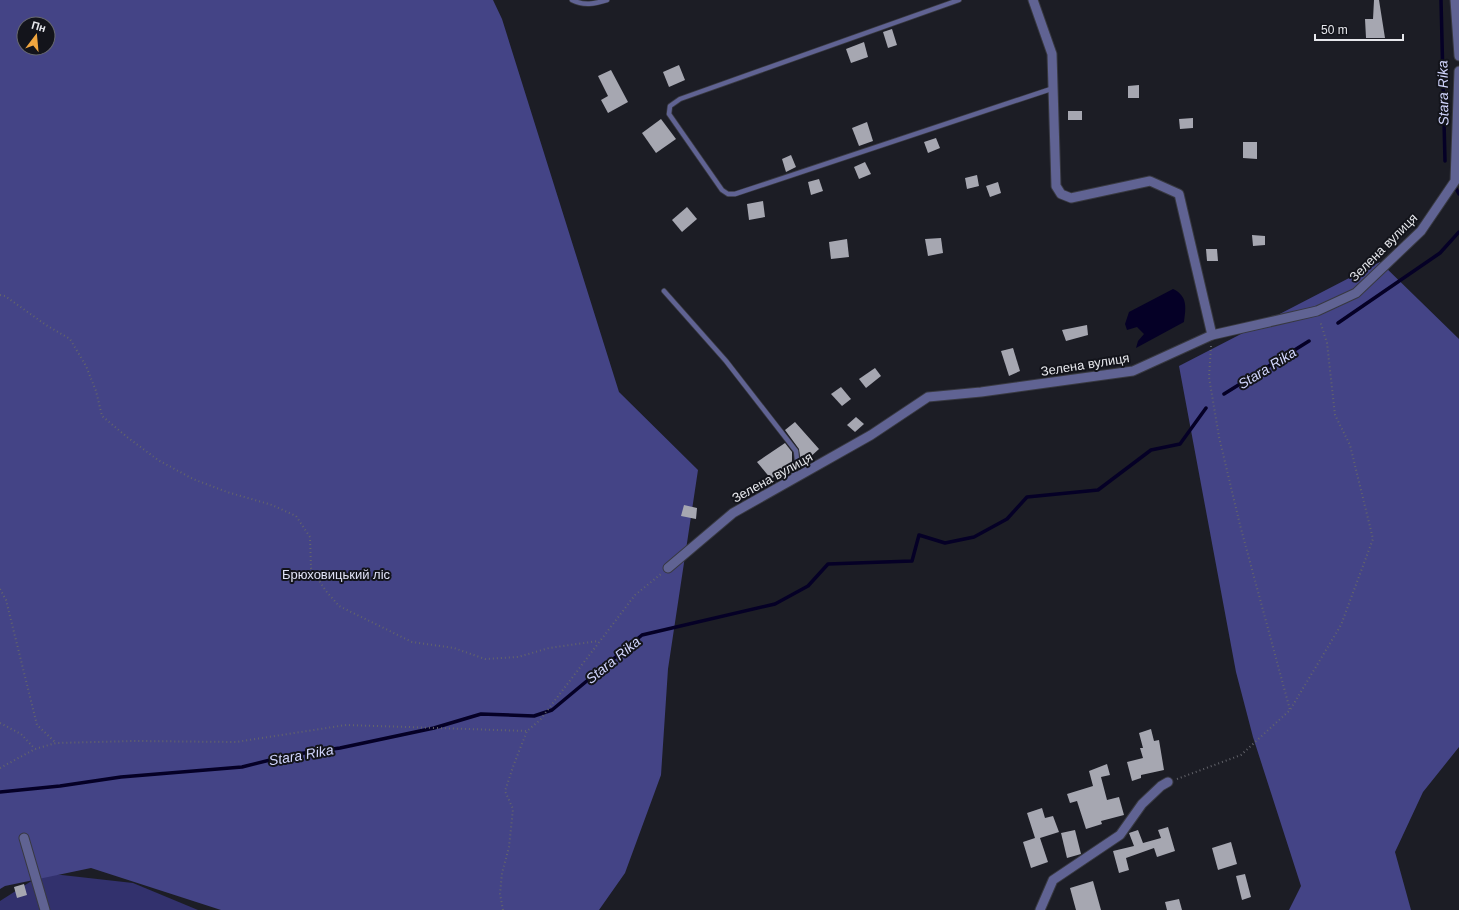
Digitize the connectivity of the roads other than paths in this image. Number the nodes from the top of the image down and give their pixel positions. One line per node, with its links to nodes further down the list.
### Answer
1 (572, 0): 2 (lane)
2 (607, 0)
3 (959, 0): 8 (lane)
4 (1032, 0): 8 (street)
5 (1455, 0): 6 (street)
6 (1459, 56)
7 (1459, 71): 9 (street, Зелена вулиця)
8 (1054, 88): 11 (street)
9 (1457, 183): 11 (street, Зелена вулиця)
10 (664, 291): 12 (lane)
11 (1212, 335): 12 (street, Зелена вулиця)
12 (793, 479): 13 (street, Зелена вулиця)
13 (668, 568)
14 (1168, 782): 17 (street)
15 (24, 838): 16 (street)
16 (45, 910)
17 (1040, 910)

